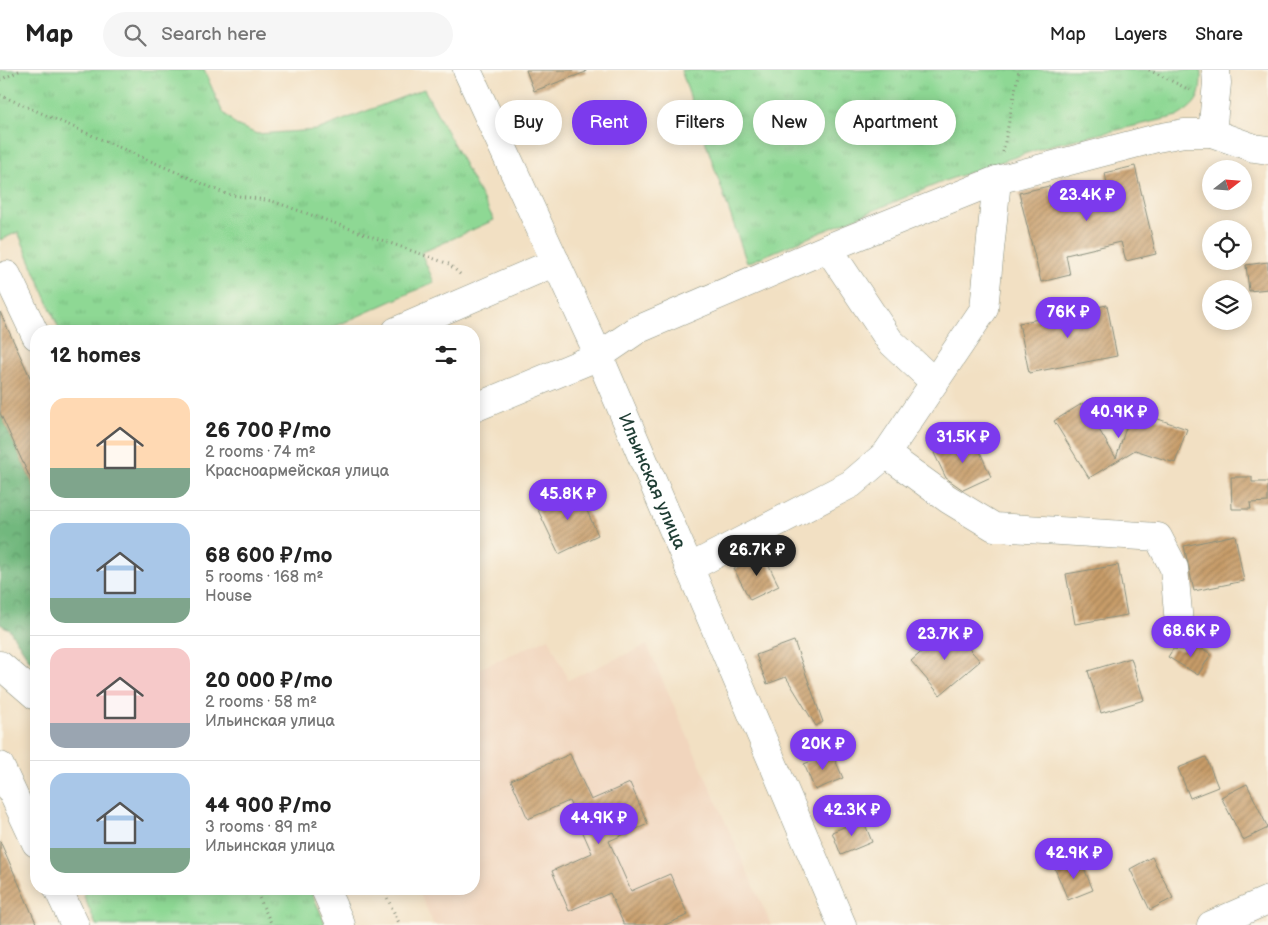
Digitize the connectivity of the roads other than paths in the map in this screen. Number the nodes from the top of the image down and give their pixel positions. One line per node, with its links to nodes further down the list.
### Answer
1 (467, 70): 7 (street, Ильинская улица)
2 (1216, 70): 3 (street)
3 (1212, 132): 4 (street); 5 (street)
4 (1268, 150)
5 (997, 180): 6 (street); 12 (street)
6 (828, 248): 11 (street); 12 (street)
7 (556, 262): 10 (street); 11 (street, Ильинская улица)
8 (0, 278): 9 (street)
9 (31, 325)
10 (410, 325)
11 (599, 356): 13 (street); 15 (street, Ильинская улица)
12 (934, 382): 14 (street)
13 (480, 406)
14 (886, 454): 15 (street); 16 (street)
15 (689, 568): 26 (street, Ильинская улица)
16 (1180, 635)
17 (0, 665): 18 (street)
18 (30, 691)
19 (0, 766): 20 (street)
20 (30, 830)
21 (61, 895): 24 (street)
22 (328, 895): 25 (street)
23 (1268, 900): 27 (street)
24 (75, 925)
25 (341, 925)
26 (842, 925)
27 (1211, 925)

